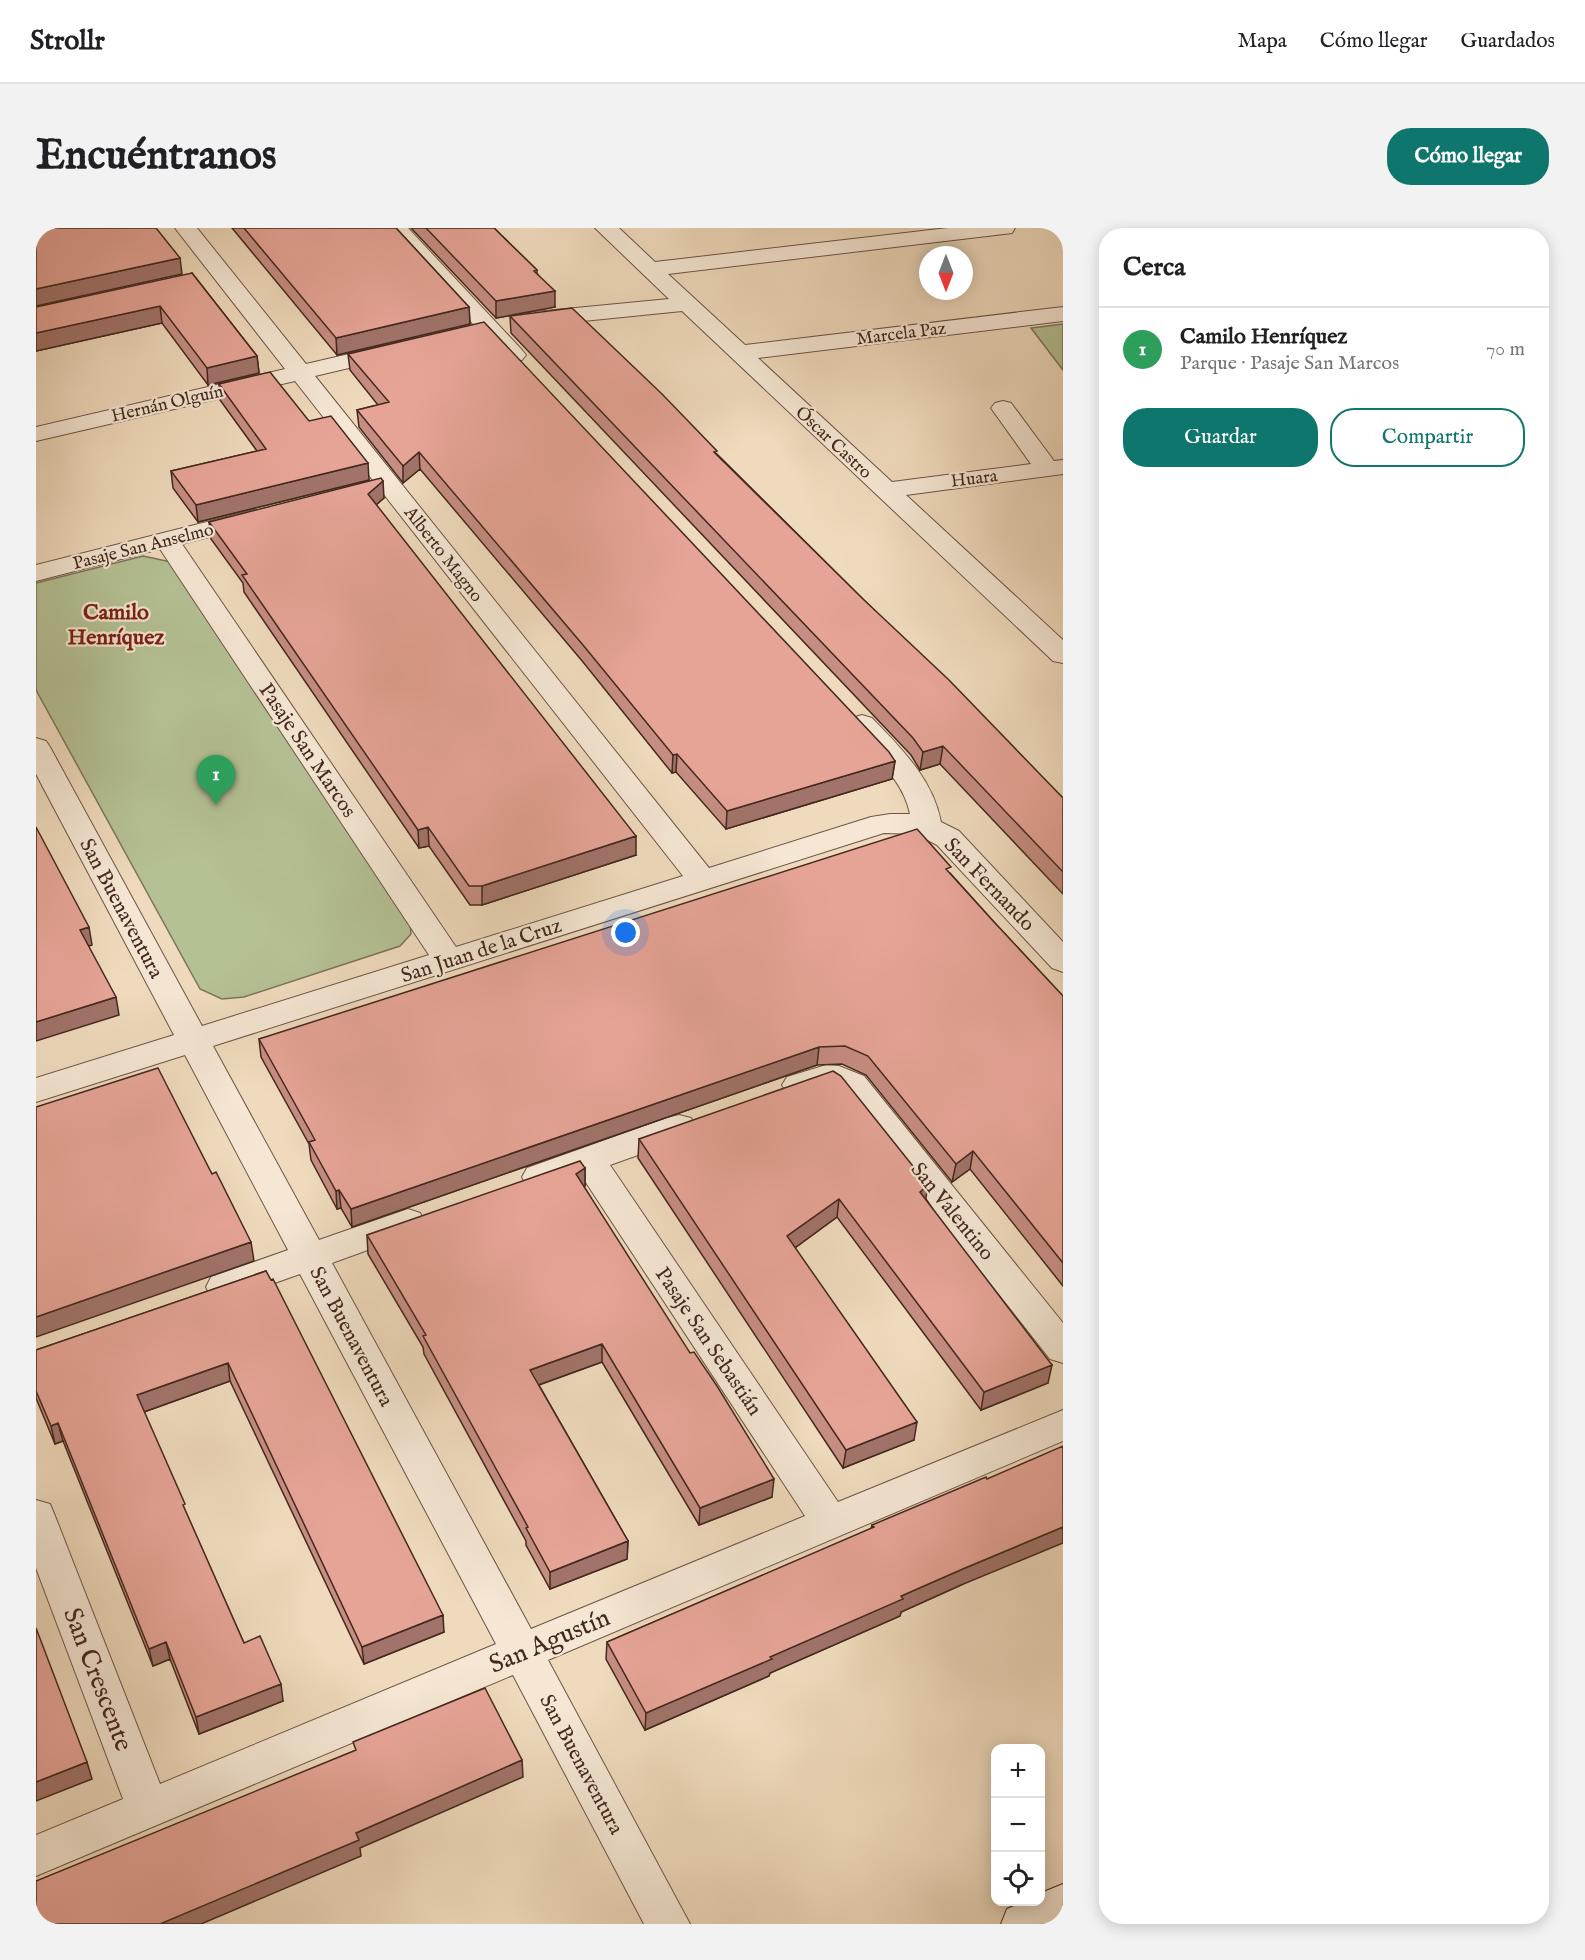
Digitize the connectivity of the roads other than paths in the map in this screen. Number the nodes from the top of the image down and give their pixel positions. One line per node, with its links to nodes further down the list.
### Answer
1 (186, 228): 14 (street, Alberto Magno)
2 (396, 228): 11 (street)
3 (606, 228): 8 (street, Óscar Castro)
4 (1004, 228): 5 (street)
5 (957, 231): 7 (street)
6 (791, 233): 7 (street)
7 (803, 251): 8 (street)
8 (650, 269): 9 (street, Óscar Castro)
9 (687, 304): 11 (street); 13 (street, Óscar Castro)
10 (1063, 314): 13 (street, Marcela Paz)
11 (478, 331): 15 (street)
12 (412, 346): 14 (street, Hernán Olguín)
13 (739, 353): 19 (street, Óscar Castro)
14 (301, 372): 17 (street, Hernán Olguín); 27 (street, Alberto Magno)
15 (530, 372)
16 (1003, 408): 18 (street)
17 (36, 434)
18 (1055, 468): 19 (street, Huara)
19 (886, 490): 23 (street, Óscar Castro)
20 (278, 512): 21 (street, Pasaje San Anselmo)
21 (167, 540): 22 (street, Pasaje San Anselmo); 28 (street, Pasaje San Marcos)
22 (36, 573)
23 (1063, 656)
24 (841, 702): 26 (street, San Fernando)
25 (36, 747): 30 (street, San Buenaventura)
26 (927, 826): 27 (street, San Juan de la Cruz); 29 (street, San Fernando)
27 (702, 880): 28 (street, San Juan de la Cruz)
28 (449, 961): 30 (street, San Juan de la Cruz)
29 (1063, 962)
30 (193, 1041): 31 (street, San Juan de la Cruz); 37 (street, San Buenaventura)
31 (36, 1090)
32 (766, 1096): 39 (street, San Valentino)
33 (710, 1116): 34 (street)
34 (588, 1159): 35 (street); 42 (street, Pasaje San Sebastián)
35 (509, 1187)
36 (441, 1211): 37 (street)
37 (309, 1257): 38 (street); 43 (street, San Buenaventura)
38 (198, 1296)
39 (1063, 1349)
40 (1063, 1425): 42 (street, San Agustín)
41 (36, 1516): 44 (street, San Crescente)
42 (831, 1522): 43 (street, San Agustín)
43 (521, 1652): 44 (street, San Agustín); 47 (street, San Buenaventura)
44 (148, 1809): 45 (street, San Agustín)
45 (36, 1856)
46 (1063, 1905): 48 (street)
47 (668, 1924)
48 (1023, 1924)

